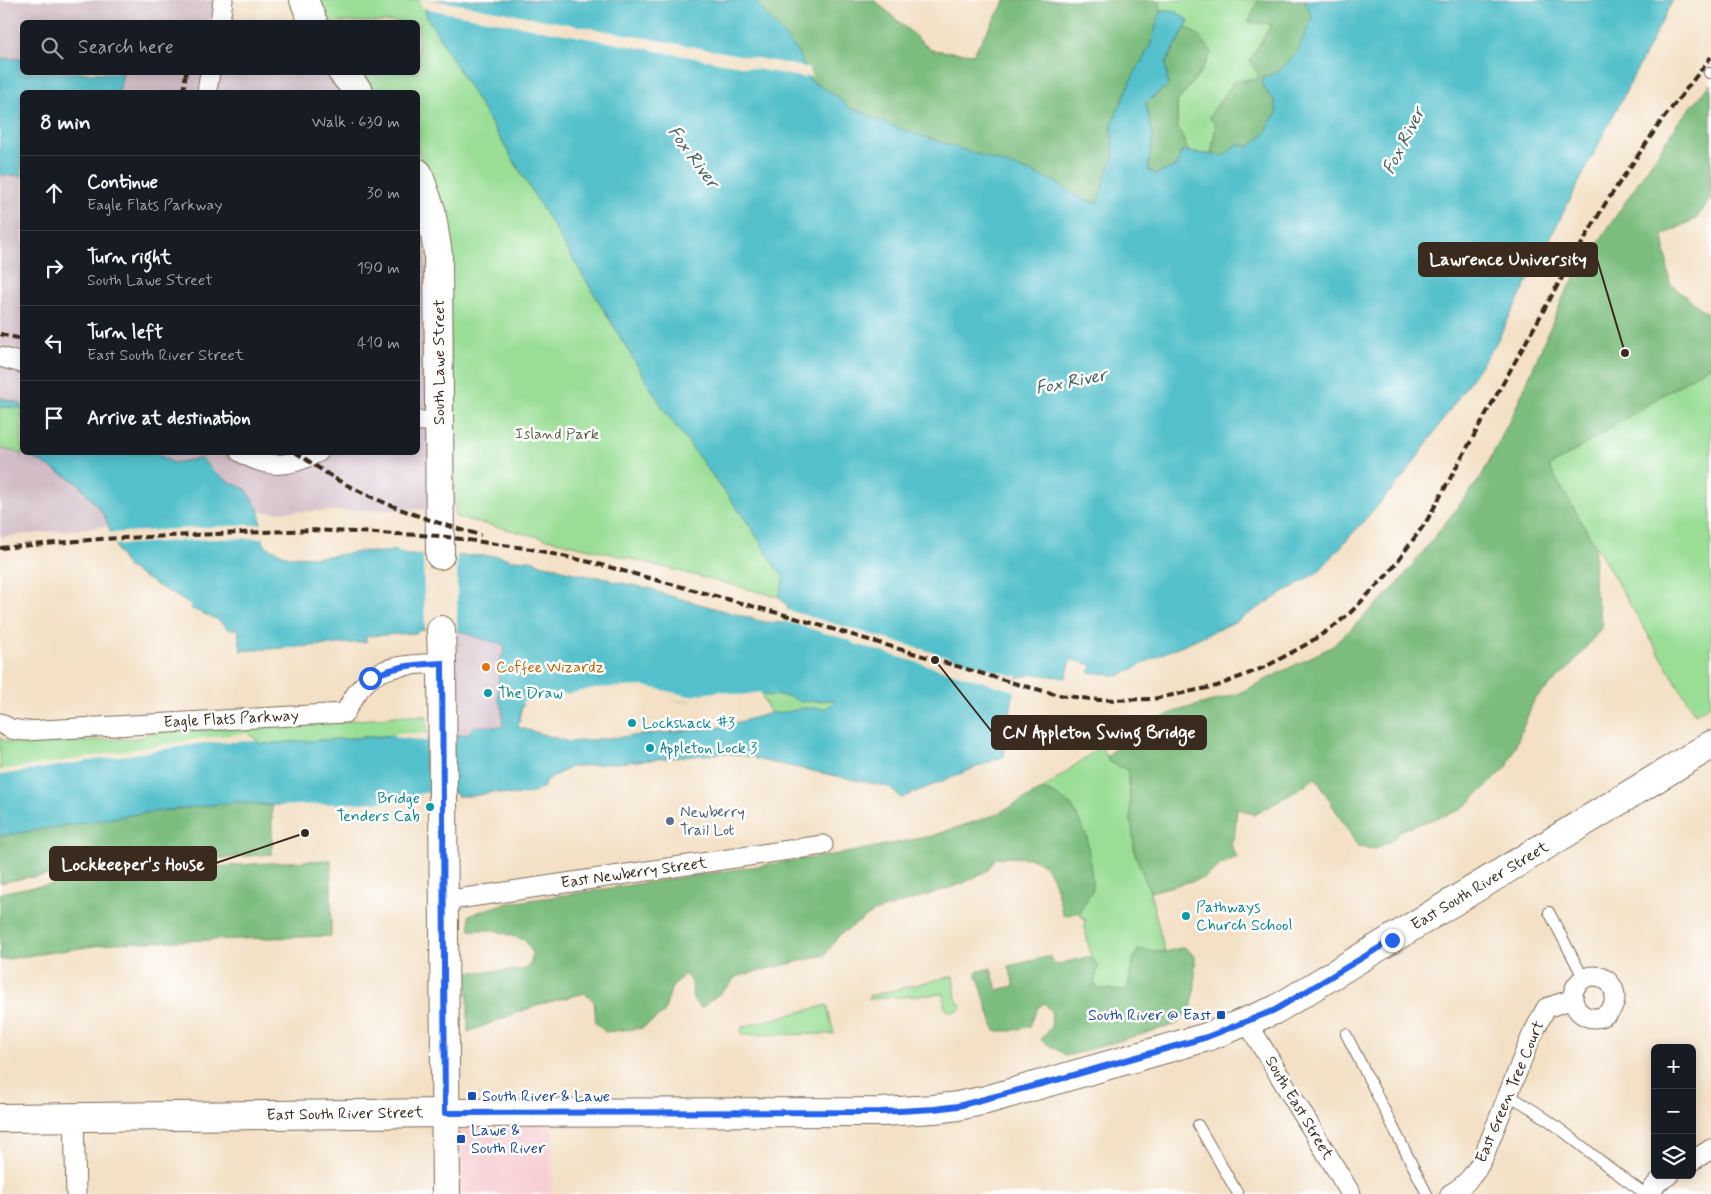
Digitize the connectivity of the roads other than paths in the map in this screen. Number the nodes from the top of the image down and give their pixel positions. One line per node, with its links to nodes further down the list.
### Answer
1 (223, 0): 3 (street)
2 (304, 0): 4 (street)
3 (220, 20)
4 (312, 20)
5 (210, 75): 7 (street)
6 (344, 75): 8 (street)
7 (207, 90)
8 (356, 90)
9 (420, 179): 12 (street, South Lawe Street)
10 (0, 357): 11 (street)
11 (20, 362)
12 (428, 421): 15 (street, South Lawe Street)
13 (246, 455): 14 (street)
14 (312, 455)
15 (440, 555)
16 (441, 630): 17 (street)
17 (442, 663): 18 (street, Eagle Flats Parkway); 21 (street)
18 (0, 723)
19 (1711, 745): 25 (street, East South River Street)
20 (823, 845): 21 (street, East Newberry Street)
21 (444, 902): 28 (street)
22 (1549, 912): 23 (lane)
23 (1584, 979): 24 (street); 24 (street)
24 (1573, 999): 27 (street, East Green Tree Court)
25 (1247, 1022): 28 (street, East South River Street); 38 (street, South East Street)
26 (1346, 1034): 39 (lane)
27 (1508, 1095): 40 (street, East Green Tree Court); 41 (lane)
28 (445, 1113): 30 (street, East South River Street); 36 (street)
29 (0, 1118): 30 (street, East South River Street)
30 (74, 1118): 35 (street)
31 (1198, 1125): 37 (lane)
32 (1711, 1149): 33 (street)
33 (1696, 1158)
34 (1663, 1179): 41 (street)
35 (76, 1194)
36 (446, 1194)
37 (1238, 1194)
38 (1351, 1194)
39 (1428, 1194)
40 (1450, 1194)
41 (1648, 1194)

